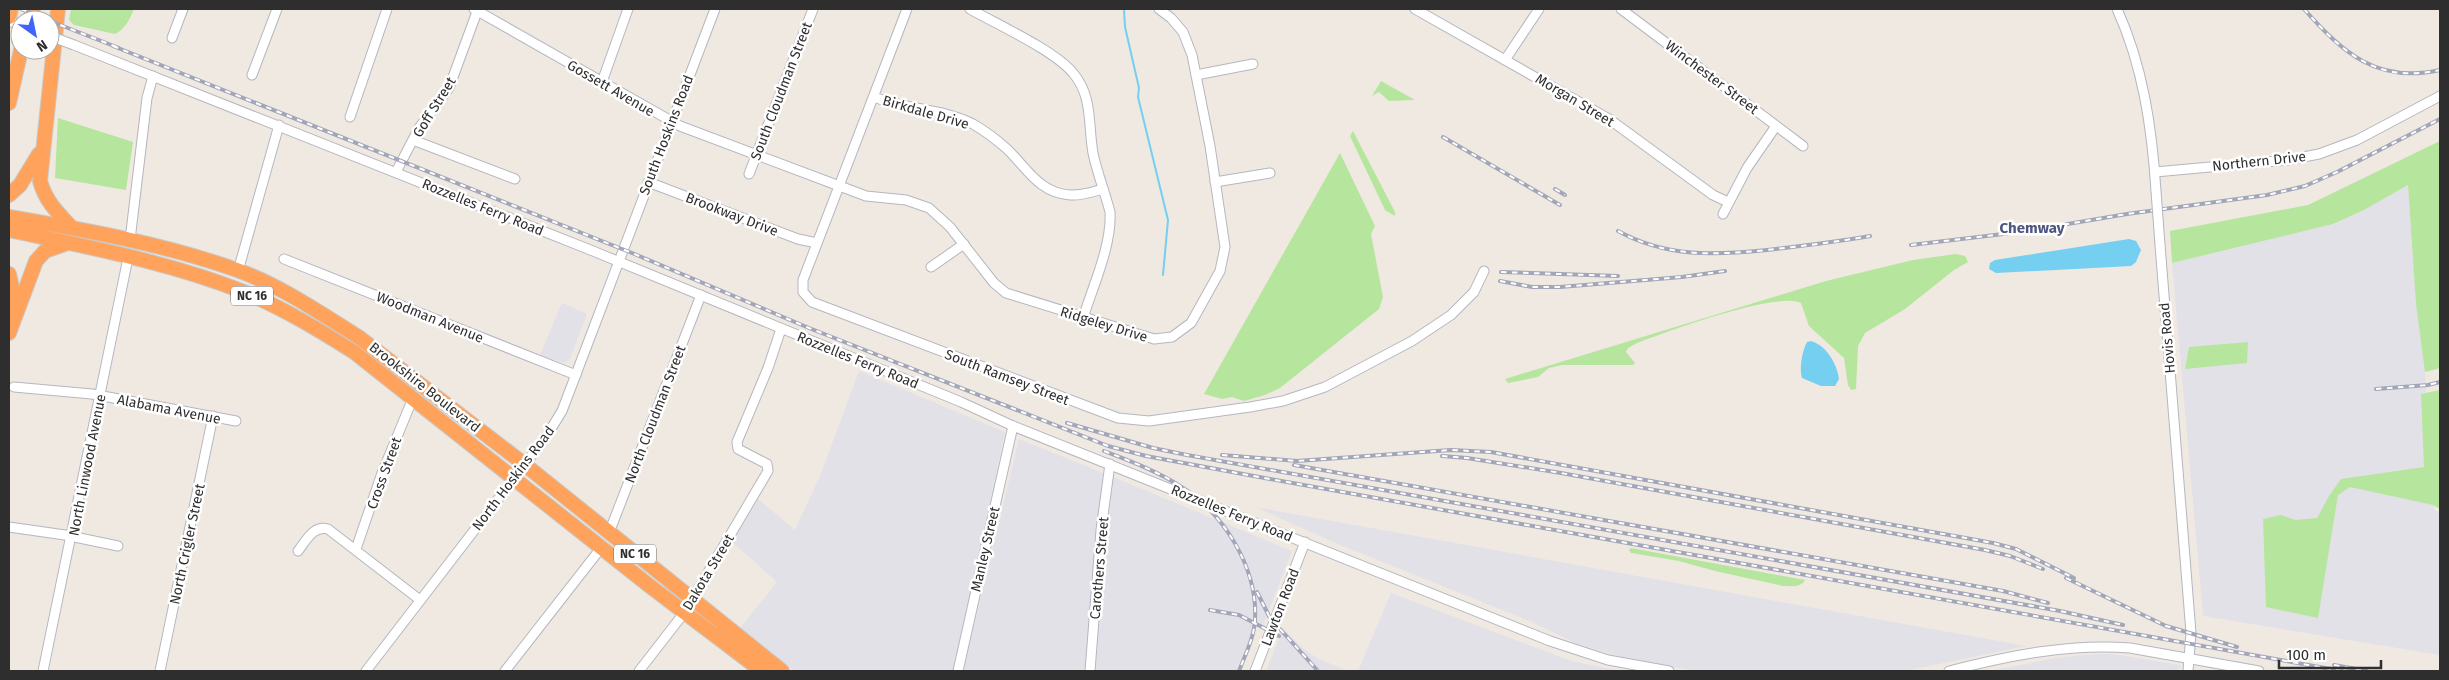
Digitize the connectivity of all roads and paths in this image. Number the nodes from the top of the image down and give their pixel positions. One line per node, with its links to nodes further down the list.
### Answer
1 (11, 9): 17 (highway)
2 (58, 9): 36 (highway)
3 (183, 9): 18 (street)
4 (276, 9): 23 (street)
5 (387, 9): 30 (street)
6 (628, 9): 26 (street)
7 (715, 9): 31 (street, South Hoskins Road)
8 (813, 9): 37 (street, South Cloudman Street)
9 (907, 9): 27 (street, South Ramsey Street)
10 (970, 9): 46 (street)
11 (1159, 9): 24 (street, Ridgeley Drive)
12 (1539, 9): 21 (street)
13 (1621, 9): 33 (street, Winchester Street)
14 (2117, 9): 39 (street, Hovis Road)
15 (477, 10): 26 (street, Gossett Avenue); 34 (street, Goff Street)
16 (1419, 10): 21 (street, Morgan Street)
17 (9, 17)
18 (172, 38)
19 (60, 40): 25 (street, Rozzelles Ferry Road, bridge)
20 (18, 60): 29 (highway)
21 (1504, 60): 48 (street, Morgan Street)
22 (1253, 64): 24 (street)
23 (252, 75)
24 (1196, 75): 44 (street, Ridgeley Drive)
25 (153, 76): 32 (street, Rozzelles Ferry Road); 53 (street)
26 (602, 82): 31 (street, Gossett Avenue)
27 (874, 96): 45 (street, South Ramsey Street); 46 (street, Birkdale Drive)
28 (2440, 96): 39 (street, Northern Drive)
29 (9, 103)
30 (350, 117)
31 (672, 122): 37 (street, Gossett Avenue); 43 (street, South Hoskins Road)
32 (279, 125): 38 (street, Rozzelles Ferry Road); 61 (street)
33 (1776, 126): 35 (street, Winchester Street); 48 (street)
34 (413, 140): 38 (street, Goff Street); 42 (street)
35 (1803, 146)
36 (42, 147): 47 (highway); 51 (highway)
37 (756, 155): 41 (street, South Cloudman Street); 45 (street, Gossett Avenue)
38 (396, 172): 59 (street, Rozzelles Ferry Road)
39 (2155, 172): 91 (street, Hovis Road, bridge)
40 (1270, 173): 44 (street)
41 (749, 174)
42 (515, 179)
43 (648, 182): 55 (street, Brookway Drive); 59 (street, South Hoskins Road)
44 (1215, 182): 67 (street, Ridgeley Drive)
45 (839, 186): 55 (street, South Ramsey Street); 56 (street, Ridgeley Drive)
46 (1103, 189): 67 (street)
47 (9, 195)
48 (1728, 202): 49 (street)
49 (1723, 214)
50 (9, 217): 51 (highway, Brookshire Boulevard / NC 16)
51 (72, 228): 53 (highway, Brookshire Boulevard / NC 16)
52 (9, 230): 54 (highway, Brookshire Boulevard / NC 16)
53 (130, 240): 61 (highway, Brookshire Boulevard / NC 16)
54 (68, 243): 57 (highway, Brookshire Boulevard / NC 16); 68 (highway)
55 (817, 243): 62 (street, South Ramsey Street)
56 (964, 244): 60 (street); 67 (street, Ridgeley Drive)
57 (128, 258): 64 (highway, Brookshire Boulevard / NC 16); 72 (street, North Linwood Avenue)
58 (284, 259): 70 (street, Woodman Avenue)
59 (619, 262): 65 (street, Rozzelles Ferry Road); 70 (street, North Hoskins Road)
60 (931, 268)
61 (238, 271): 66 (highway, Brookshire Boulevard / NC 16)
62 (1483, 273)
63 (9, 274): 68 (highway)
64 (237, 290): 66 (highway); 73 (highway, Brookshire Boulevard / NC 16)
65 (701, 295): 69 (street, Rozzelles Ferry Road); 81 (street, North Cloudman Street)
66 (318, 312): 77 (highway, Brookshire Boulevard / NC 16)
67 (1083, 318)
68 (10, 328)
69 (781, 329): 76 (street, Rozzelles Ferry Road); 89 (street, Dakota Street)
70 (576, 375): 77 (street, North Hoskins Road)
71 (14, 387): 72 (street, Alabama Avenue)
72 (101, 396): 74 (street, Alabama Avenue); 82 (street, North Linwood Avenue)
73 (414, 398): 79 (highway, Brookshire Boulevard / NC 16); 86 (street, Cross Street)
74 (213, 416): 75 (street, Alabama Avenue); 93 (street, North Crigler Street)
75 (236, 421)
76 (1013, 426): 78 (street, Rozzelles Ferry Road); 99 (street, Manley Street)
77 (524, 464): 79 (street, North Hoskins Road); 81 (highway, Brookshire Boulevard / NC 16)
78 (1110, 464): 83 (street, Rozzelles Ferry Road); 100 (street, Carothers Street)
79 (514, 478): 85 (highway, Brookshire Boulevard / NC 16); 88 (street, North Hoskins Road)
80 (9, 527): 82 (street)
81 (609, 533): 89 (highway, Brookshire Boulevard / NC 16)
82 (72, 536): 84 (street); 92 (street, North Linwood Avenue)
83 (1305, 542): 101 (street, Lawton Road); 102 (street, Rozzelles Ferry Road)
84 (118, 546)
85 (601, 548): 90 (highway, Brookshire Boulevard / NC 16); 95 (street)
86 (356, 549): 87 (street); 88 (street)
87 (298, 551)
88 (420, 600): 94 (street, North Hoskins Road)
89 (692, 600): 90 (street, Dakota Street); 98 (highway, Brookshire Boulevard / NC 16)
90 (684, 613): 96 (street, Dakota Street); 97 (highway, Brookshire Boulevard / NC 16)
91 (2189, 658): 103 (street); 104 (street, Hovis Road); 105 (street)
92 (43, 671)
93 (160, 671)
94 (366, 671)
95 (505, 671)
96 (639, 671)
97 (762, 671)
98 (782, 671)
99 (958, 671)
100 (1090, 671)
101 (1255, 671)
102 (1668, 671)
103 (1949, 671)
104 (2188, 671)
105 (2259, 671)

